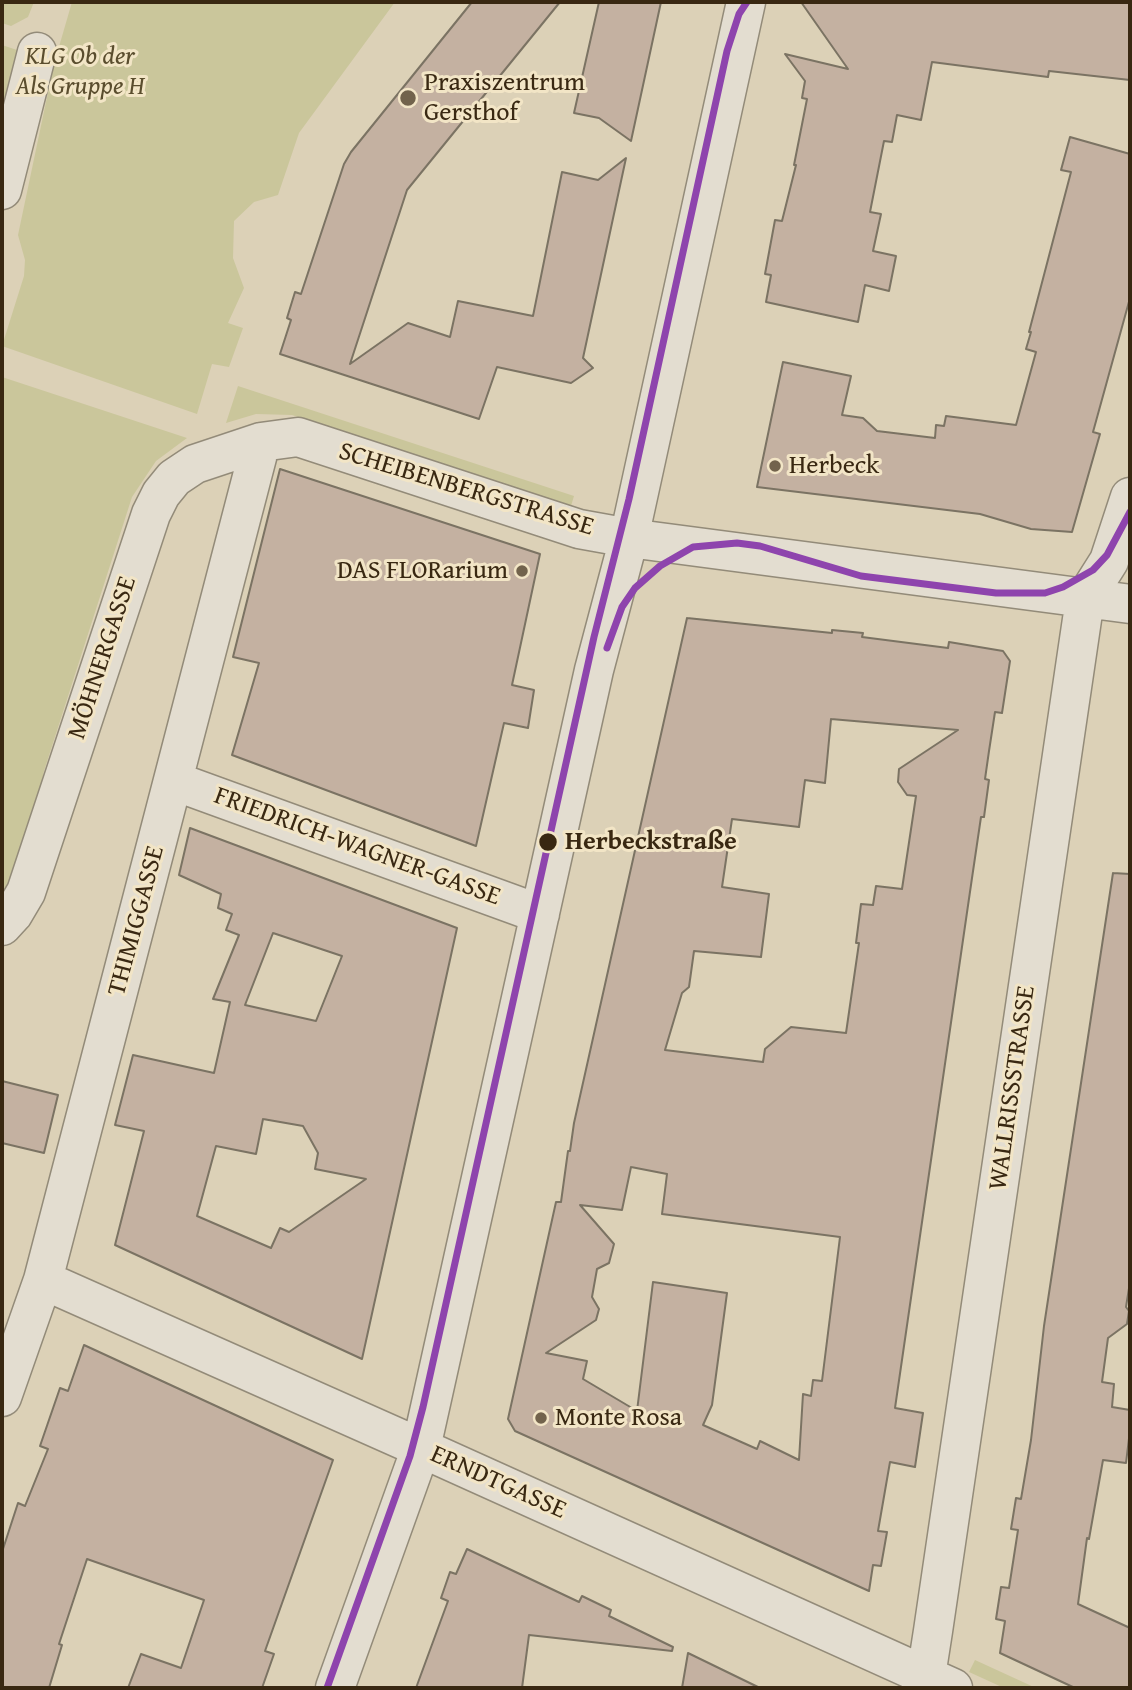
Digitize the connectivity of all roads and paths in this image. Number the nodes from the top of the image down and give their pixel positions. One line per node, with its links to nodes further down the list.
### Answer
1 (746, 2): 6 (street)
2 (37, 52): 3 (street)
3 (2, 190)
4 (261, 442): 6 (street, SCHEIBENBERGSTRASSE); 9 (street, THIMIGGASSE); 11 (street, MÖHNERGASSE)
5 (1130, 497): 7 (street, WALLRISSSTRASSE)
6 (629, 538): 7 (street, SCHEIBENBERGSTRASSE); 10 (street)
7 (1085, 599): 8 (street, SCHEIBENBERGSTRASSE); 15 (street, WALLRISSSTRASSE)
8 (1130, 604)
9 (174, 781): 10 (street, FRIEDRICH-WAGNER-GASSE); 12 (street, THIMIGGASSE)
10 (540, 914): 14 (street)
11 (2, 926)
12 (43, 1280): 13 (street, THIMIGGASSE); 14 (street, ERNDTGASSE)
13 (2, 1397)
14 (421, 1448): 15 (street, ERNDTGASSE); 16 (street)
15 (933, 1684)
16 (335, 1688)

